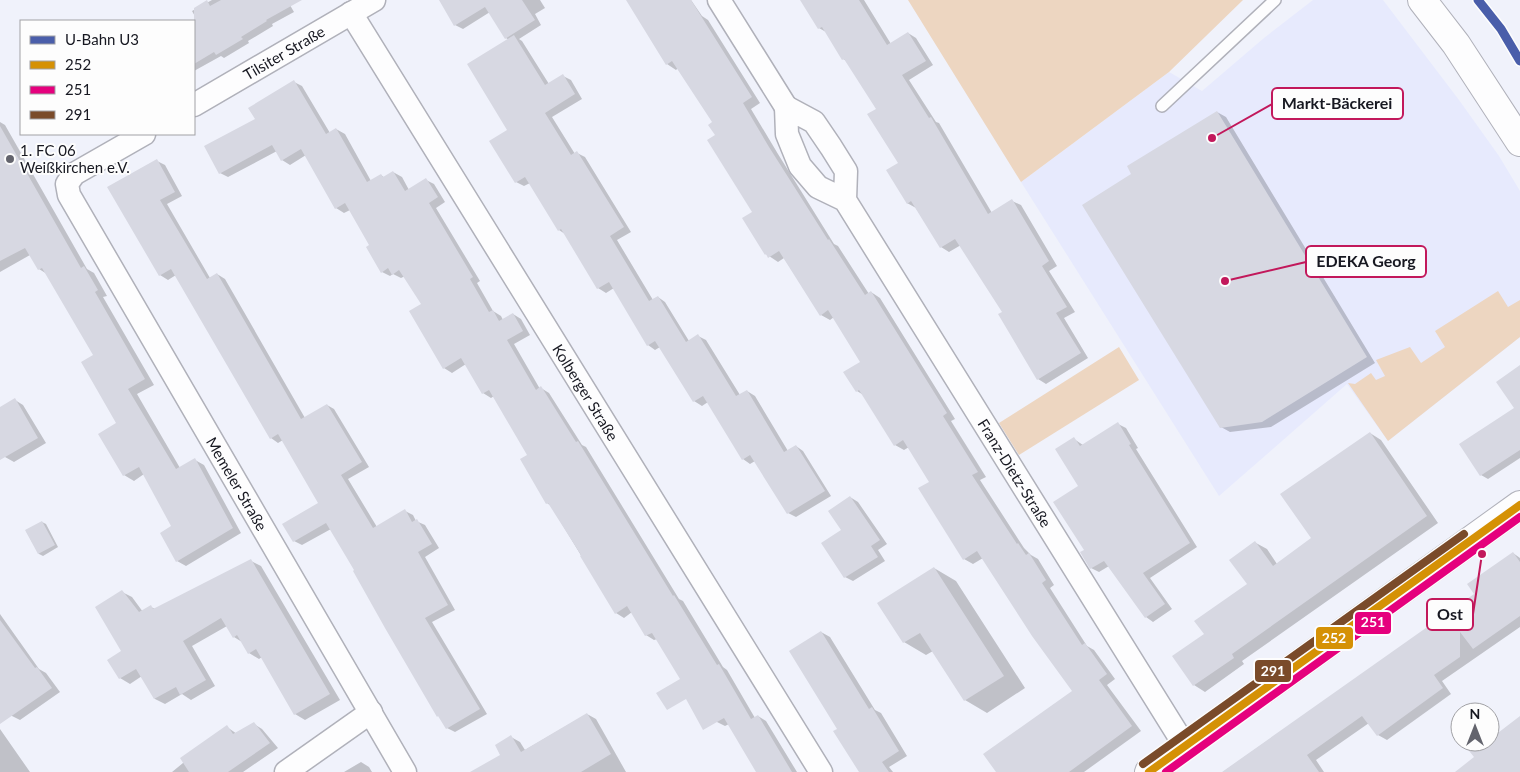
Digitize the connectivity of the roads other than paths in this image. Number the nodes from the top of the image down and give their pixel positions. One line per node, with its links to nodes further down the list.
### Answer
1 (374, 0): 5 (street, Tilsiter Straße)
2 (720, 0): 8 (street)
3 (1275, 0): 7 (lane)
4 (1422, 0): 10 (main road)
5 (351, 13): 6 (street, Tilsiter Straße); 19 (street, Kolberger Straße)
6 (195, 104)
7 (1162, 106)
8 (786, 107): 11 (street); 12 (street)
9 (142, 135): 15 (street, Memeler Straße)
10 (1520, 142)
11 (831, 147): 12 (street); 13 (street)
12 (800, 166): 13 (street)
13 (846, 200): 16 (street, Franz-Dietz-Straße)
14 (1520, 505): 16 (main road)
15 (371, 712): 17 (street); 18 (street, Memeler Straße)
16 (1185, 746): 20 (main road)
17 (286, 772)
18 (406, 772)
19 (821, 772)
20 (1149, 772)

